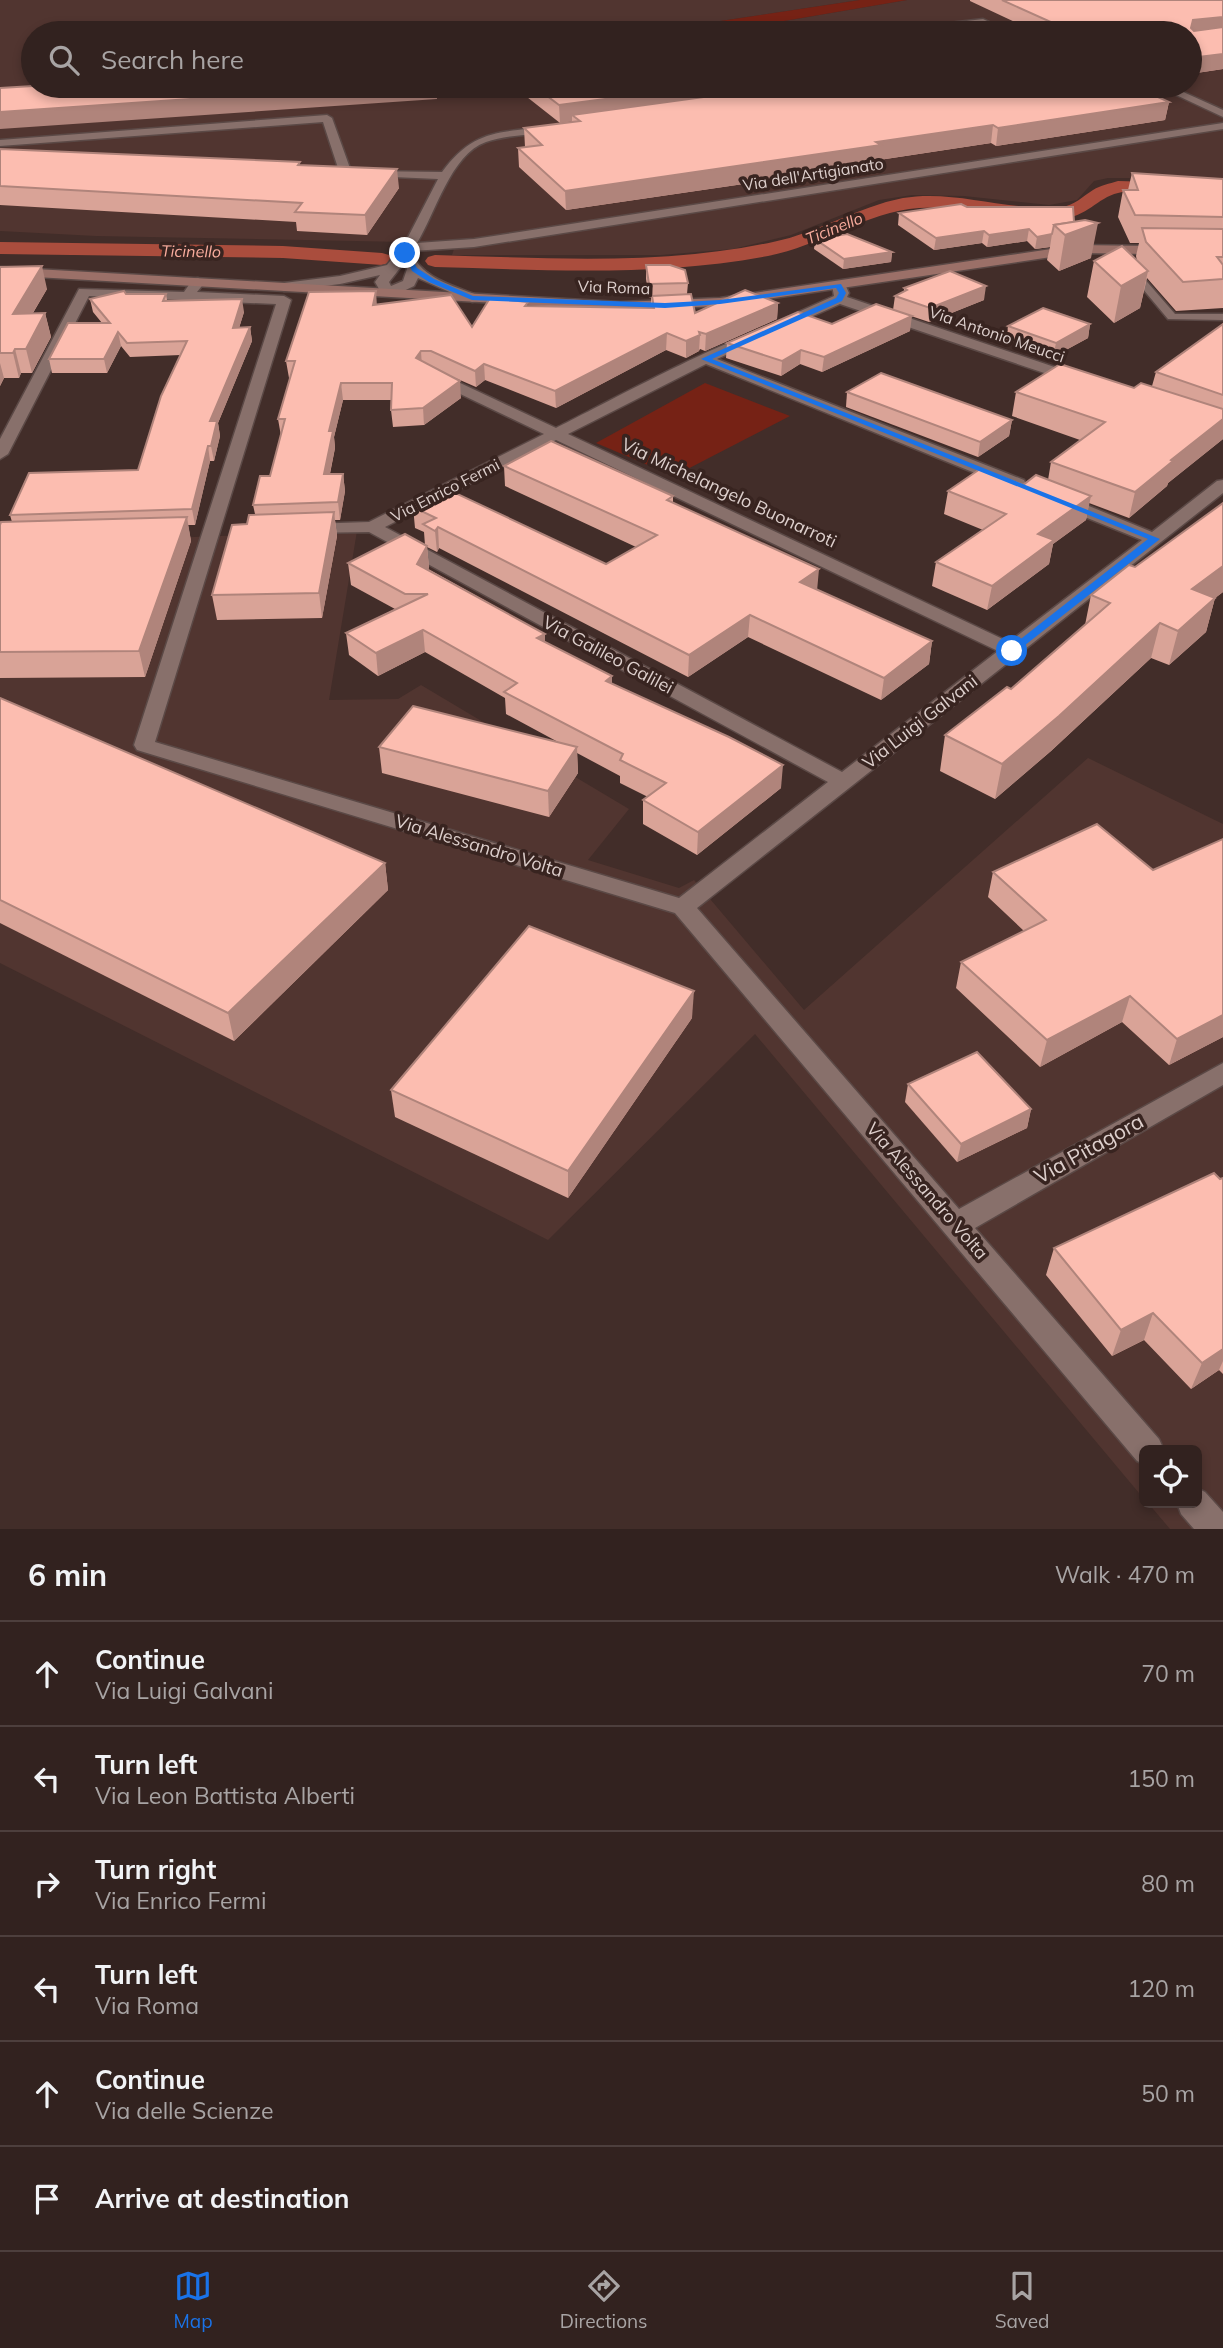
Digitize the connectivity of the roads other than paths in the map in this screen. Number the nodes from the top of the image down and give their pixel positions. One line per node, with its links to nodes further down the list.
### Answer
1 (1188, 98): 2 (street)
2 (1223, 114)
3 (1223, 126): 11 (street, Via dell'Artigianato)
4 (564, 127): 10 (street)
5 (0, 143): 9 (street)
6 (0, 153): 7 (street)
7 (24, 154)
8 (331, 171): 9 (street)
9 (345, 172): 10 (street)
10 (446, 176): 11 (street)
11 (406, 251): 14 (street); 15 (street)
12 (1223, 251): 19 (street, Via Roma)
13 (1126, 263): 22 (lane)
14 (388, 269): 17 (street); 20 (street)
15 (414, 270): 20 (street); 21 (street)
16 (0, 271): 18 (street, Via Roma)
17 (284, 287): 18 (street, Via Roma); 20 (street, Via Roma)
18 (193, 289): 27 (street); 34 (street, Via Alessandro Volta)
19 (839, 292): 21 (street, Via Roma); 23 (street, Via Enrico Fermi); 25 (street, Via Antonio Meucci)
20 (388, 293): 21 (street, Via Roma)
21 (472, 298)
22 (1223, 317)
23 (705, 359): 26 (street, Via Enrico Fermi); 31 (street)
24 (428, 373): 26 (street, Via Michelangelo Buonarroti)
25 (1091, 384)
26 (557, 434): 29 (street, Via Enrico Fermi); 32 (street, Via Michelangelo Buonarroti)
27 (0, 454)
28 (1223, 485): 31 (street, Via Luigi Galvani)
29 (372, 527): 30 (street, Via Enrico Fermi); 33 (street, Via Galileo Galilei)
30 (292, 530)
31 (1155, 539): 32 (street, Via Luigi Galvani)
32 (1012, 651): 33 (street, Via Luigi Galvani)
33 (844, 782): 34 (street, Via Luigi Galvani)
34 (683, 907): 36 (street, Via Alessandro Volta)
35 (1223, 1073): 36 (street, Via Pitagora)
36 (955, 1225): 37 (street, Via Alessandro Volta)
37 (1144, 1445)
38 (1197, 1508): 39 (street)
39 (1216, 1529)

